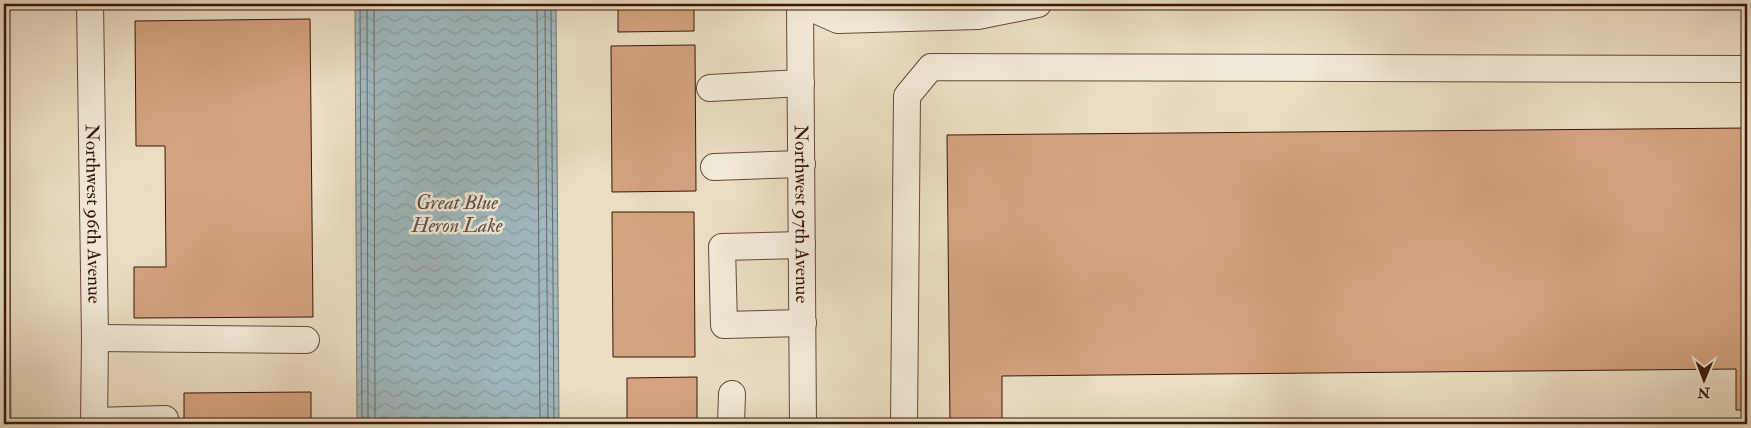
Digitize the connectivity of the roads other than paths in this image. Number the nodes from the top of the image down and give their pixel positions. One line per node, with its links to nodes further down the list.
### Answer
1 (90, 4): 11 (street, Northwest 96th Avenue)
2 (801, 4): 3 (street); 5 (street, Northwest 97th Avenue)
3 (1038, 4)
4 (1747, 69): 18 (street)
5 (801, 83): 6 (street); 7 (street, Northwest 97th Avenue)
6 (710, 88)
7 (802, 164): 8 (street); 9 (street, Northwest 97th Avenue)
8 (714, 167)
9 (802, 245): 10 (street, Northwest 97th Avenue); 10 (street)
10 (803, 323): 17 (street, Northwest 97th Avenue)
11 (95, 338): 12 (street); 15 (street, Northwest 96th Avenue)
12 (306, 340)
13 (732, 394): 16 (street)
14 (165, 419): 15 (street)
15 (94, 422)
16 (731, 424)
17 (803, 424)
18 (904, 424)

